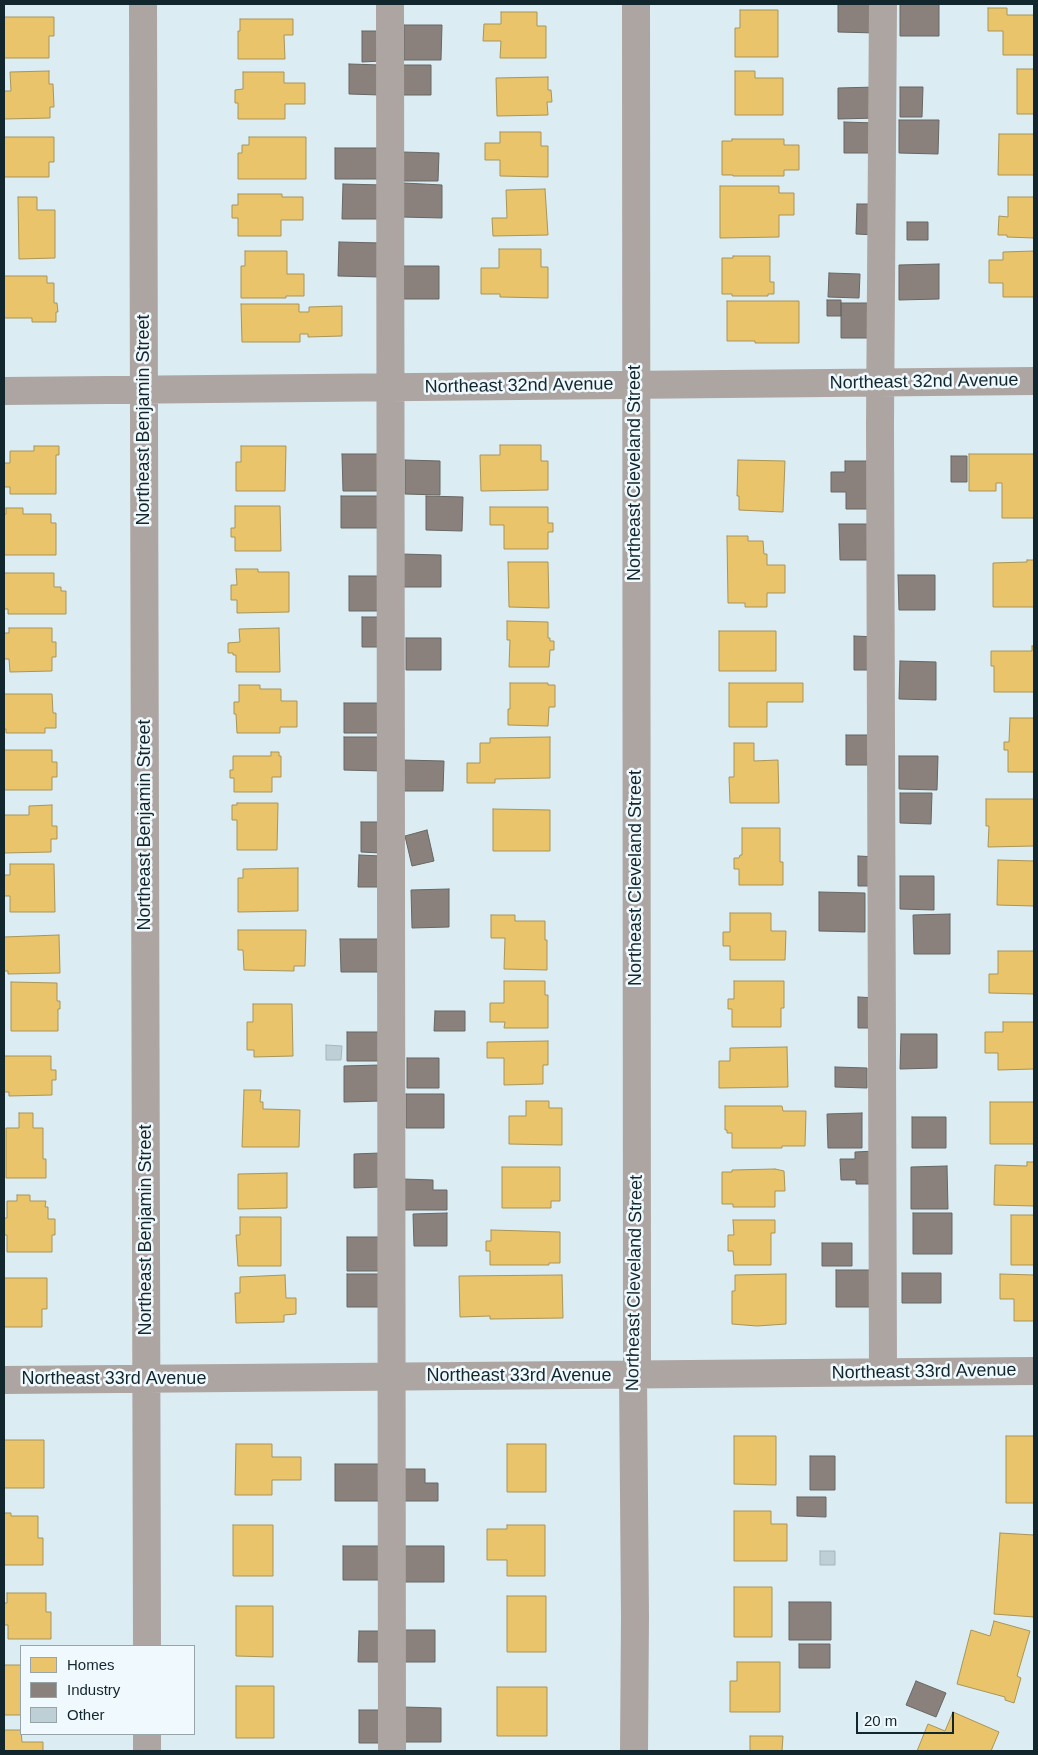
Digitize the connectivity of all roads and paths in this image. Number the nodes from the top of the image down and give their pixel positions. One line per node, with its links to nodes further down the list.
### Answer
1 (143, 4): 9 (street, Northeast Benjamin Street)
2 (390, 4): 8 (street)
3 (636, 4): 7 (street, Northeast Cleveland Street)
4 (883, 4): 6 (street)
5 (1034, 381): 6 (street, Northeast 32nd Avenue)
6 (880, 383): 7 (street, Northeast 32nd Avenue); 12 (street)
7 (635, 385): 8 (street, Northeast 32nd Avenue); 13 (street, Northeast Cleveland Street)
8 (390, 388): 9 (street, Northeast 32nd Avenue); 14 (street)
9 (144, 390): 10 (street, Northeast 32nd Avenue); 15 (street, Northeast Benjamin Street)
10 (4, 391)
11 (1034, 1371): 12 (street, Northeast 33rd Avenue)
12 (883, 1372): 13 (street, Northeast 33rd Avenue)
13 (633, 1374): 14 (street, Northeast 33rd Avenue); 21 (street, Northeast Cleveland Street)
14 (391, 1377): 15 (street, Northeast 33rd Avenue); 20 (street)
15 (147, 1379): 16 (street, Northeast 33rd Avenue); 17 (street, Northeast Benjamin Street)
16 (4, 1380)
17 (147, 1645)
18 (147, 1735): 19 (street)
19 (147, 1751)
20 (392, 1751)
21 (634, 1751)

